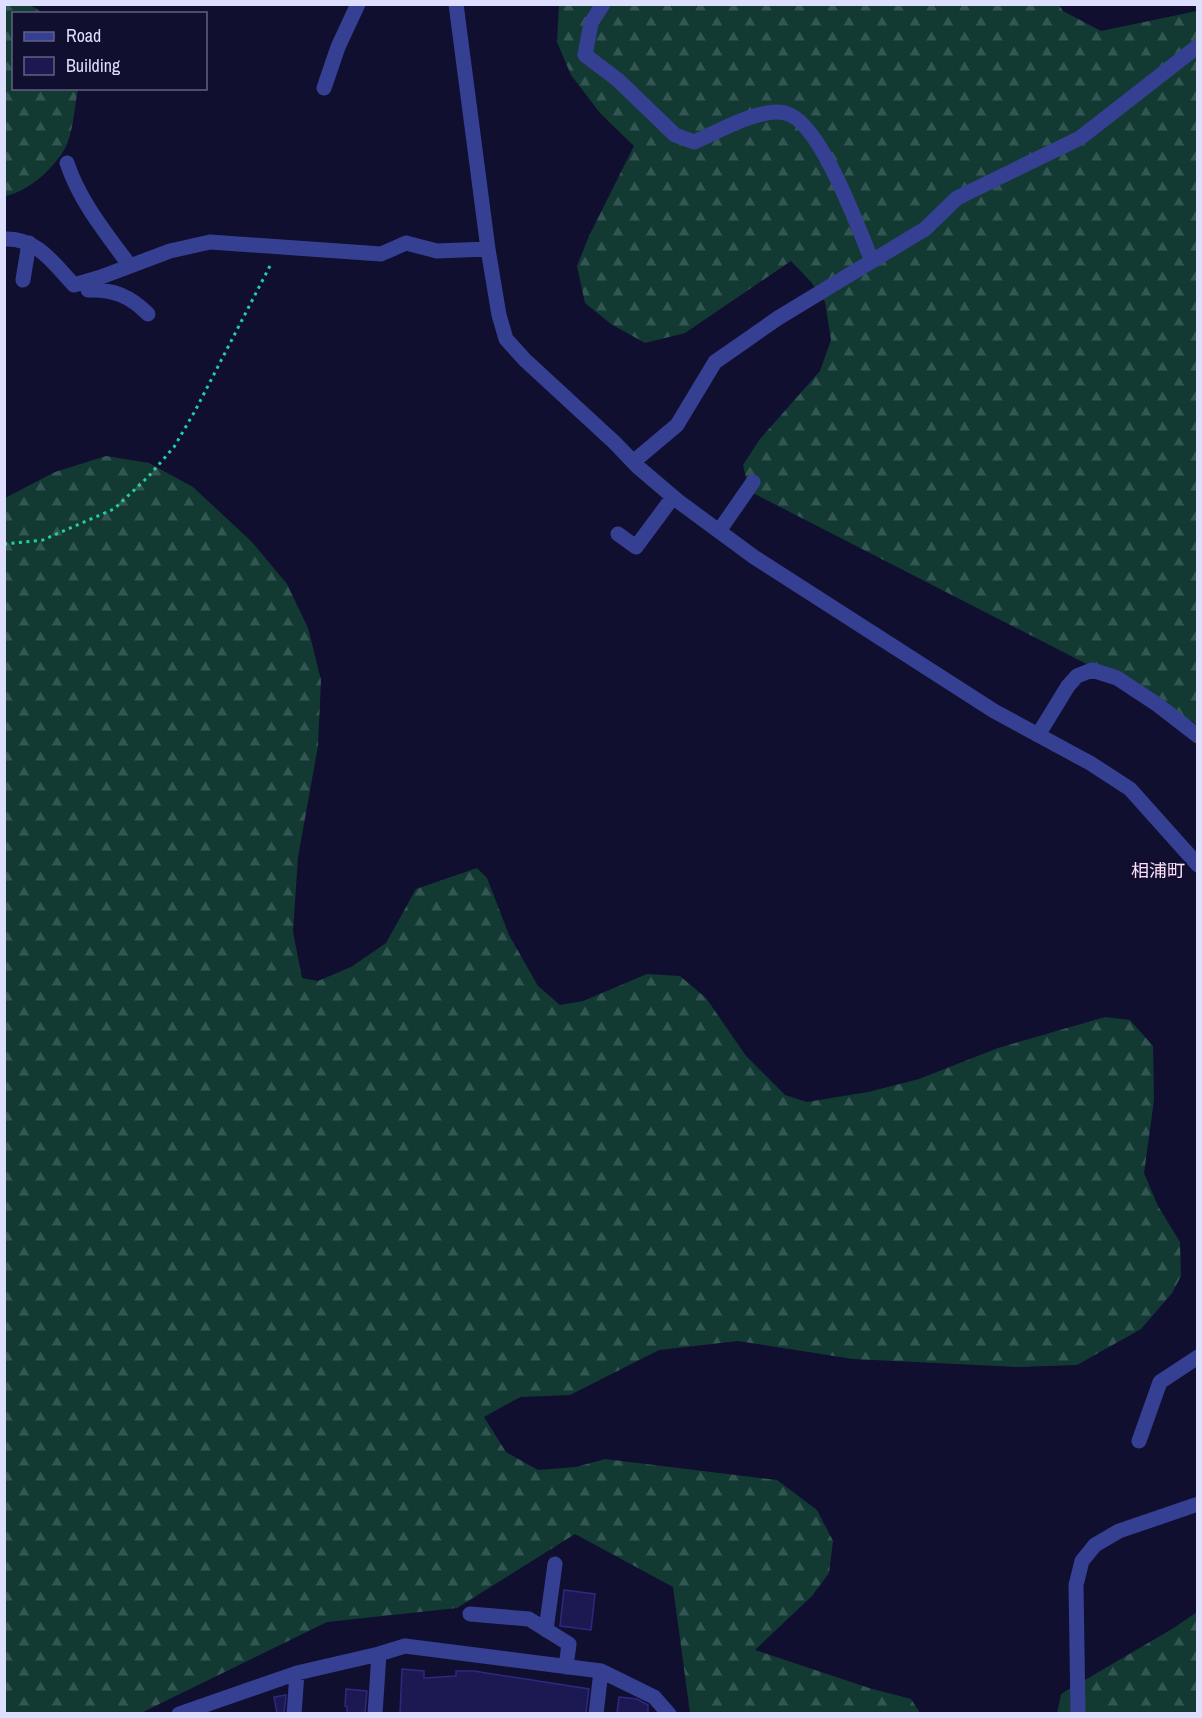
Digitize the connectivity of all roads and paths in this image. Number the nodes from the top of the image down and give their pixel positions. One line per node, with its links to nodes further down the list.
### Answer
1 (358, 4): 5 (street)
2 (456, 4): 10 (street)
3 (603, 4): 11 (street)
4 (1197, 46): 11 (street)
5 (324, 88)
6 (67, 163): 12 (street)
7 (4, 239): 8 (street)
8 (29, 243): 13 (street); 14 (street)
9 (279, 247): 10 (street); 12 (street); 21 (path)
10 (488, 249): 16 (street)
11 (872, 261): 16 (street)
12 (130, 266): 14 (street)
13 (23, 280)
14 (88, 281): 15 (street)
15 (148, 314)
16 (633, 462): 18 (street)
17 (753, 482): 19 (street)
18 (673, 497): 19 (street); 20 (street)
19 (719, 531): 22 (street)
20 (618, 534)
21 (4, 544)
22 (1038, 735): 23 (street); 24 (street)
23 (1197, 736)
24 (1197, 865)
25 (1197, 1357): 26 (street)
26 (1139, 1441)
27 (1197, 1504): 41 (street)
28 (555, 1564): 30 (street)
29 (470, 1614): 30 (street)
30 (546, 1630): 32 (street)
31 (379, 1654): 32 (street); 34 (street); 38 (street)
32 (566, 1667): 33 (street)
33 (601, 1671): 39 (street); 40 (street)
34 (297, 1673): 35 (street); 37 (street)
35 (210, 1708): 36 (street)
36 (179, 1713)
37 (294, 1713)
38 (375, 1713)
39 (596, 1713)
40 (669, 1713)
41 (1078, 1713)

